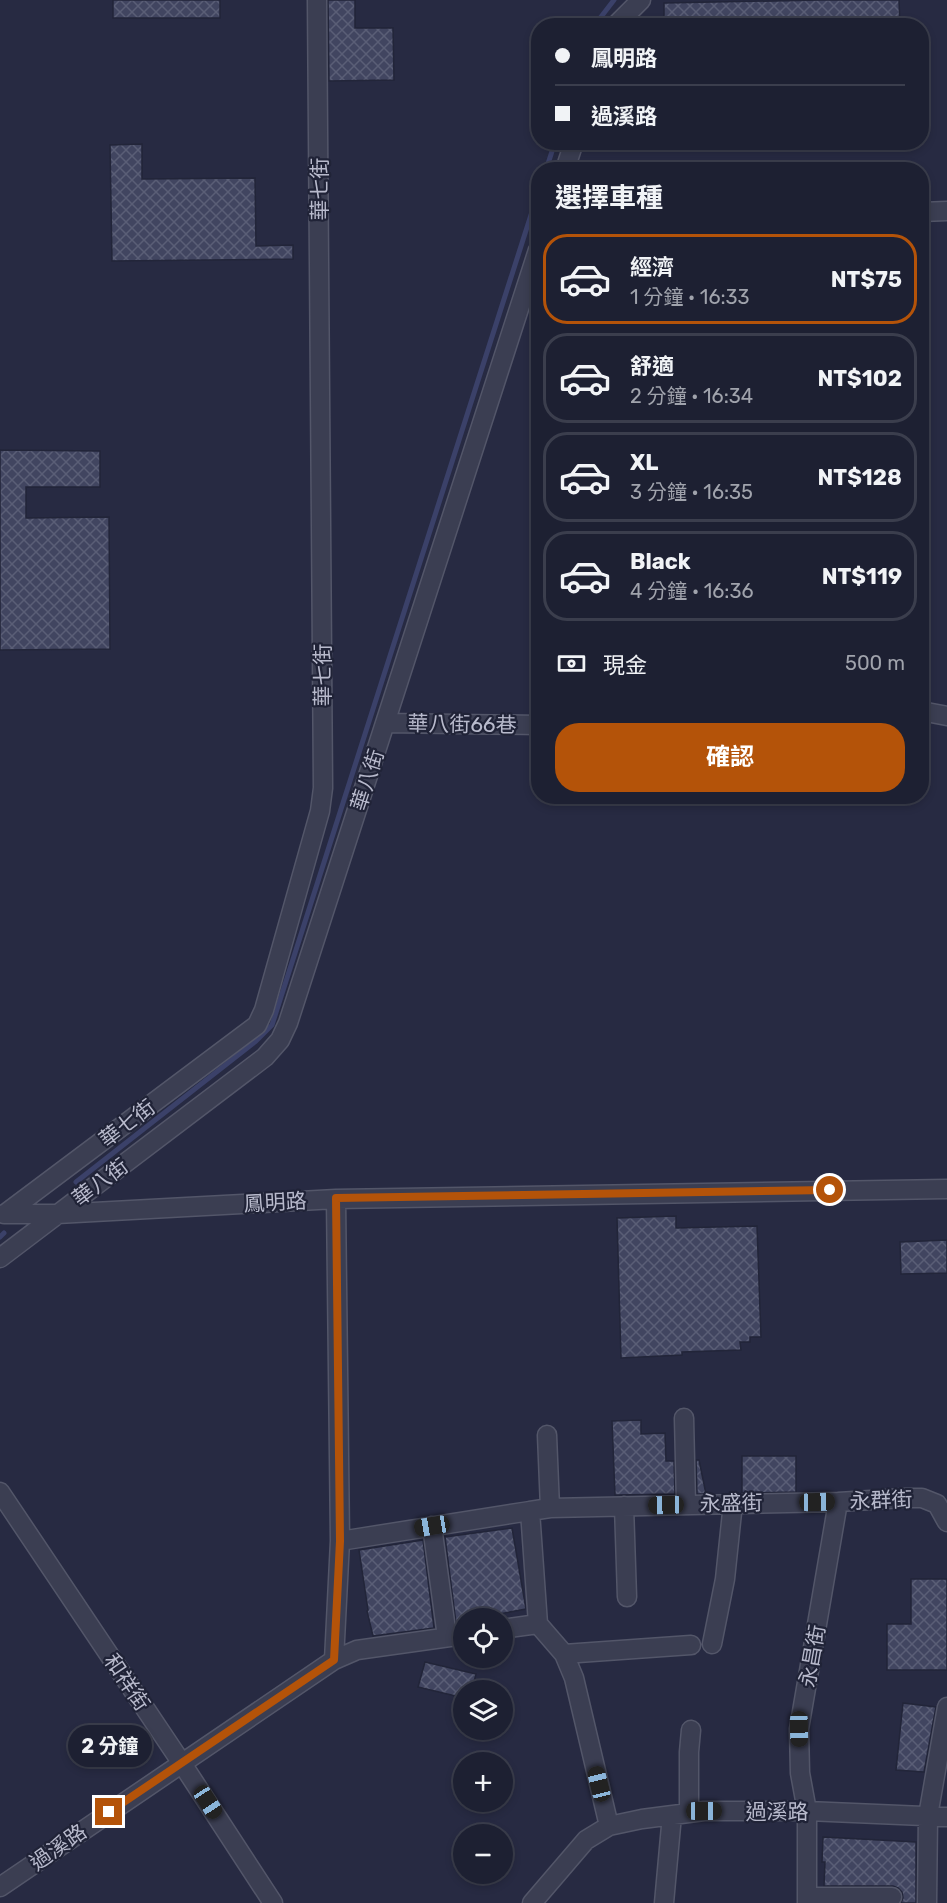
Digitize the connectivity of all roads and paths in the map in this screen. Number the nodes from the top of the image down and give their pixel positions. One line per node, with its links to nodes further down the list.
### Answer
1 (317, 0): 13 (street, 華七街)
2 (641, 0): 3 (street)
3 (623, 18)
4 (929, 212): 5 (street)
5 (947, 212)
6 (531, 272): 9 (street, 華八街)
7 (929, 713): 8 (street)
8 (947, 716)
9 (385, 723): 10 (street, 華八街66巷); 14 (street, 華八街)
10 (531, 724)
11 (947, 1188): 12 (street, 鳳明路)
12 (336, 1198): 14 (street, 鳳明路); 27 (street)
13 (3, 1214): 14 (street, 鳳明路)
14 (57, 1214): 15 (street)
15 (0, 1258)
16 (684, 1418): 21 (street)
17 (547, 1435): 23 (street)
18 (0, 1492): 39 (street, 和祥街)
19 (838, 1502): 20 (street, 永盛街); 25 (street, 永群街); 40 (street, 永昌街)
20 (733, 1503): 21 (street, 永盛街); 33 (street)
21 (686, 1504): 22 (street, 永盛街)
22 (624, 1506): 23 (street, 永盛街); 28 (street)
23 (550, 1508): 24 (street, 永盛街)
24 (530, 1510): 26 (street, 永盛街); 29 (street)
25 (947, 1522)
26 (432, 1526): 27 (street, 永盛街); 30 (street)
27 (340, 1541): 36 (street)
28 (627, 1597)
29 (538, 1624): 31 (street); 35 (street)
30 (453, 1626)
31 (513, 1627)
32 (453, 1636): 36 (street, 過溪路)
33 (712, 1644)
34 (691, 1646): 35 (street)
35 (564, 1654): 44 (street)
36 (334, 1660): 39 (street, 過溪路)
37 (947, 1707): 42 (street)
38 (692, 1730): 41 (street)
39 (182, 1762): 45 (street, 過溪路); 48 (street, 和祥街)
40 (807, 1811): 41 (street, 過溪路); 42 (street, 過溪路); 47 (street, 永昌街)
41 (680, 1814): 44 (street, 過溪路); 50 (street)
42 (928, 1816): 43 (street, 過溪路); 51 (street)
43 (947, 1817)
44 (609, 1826): 49 (street)
45 (0, 1887)
46 (892, 1898): 47 (street)
47 (807, 1900)
48 (273, 1903)
49 (532, 1903)
50 (664, 1903)
51 (927, 1903)

